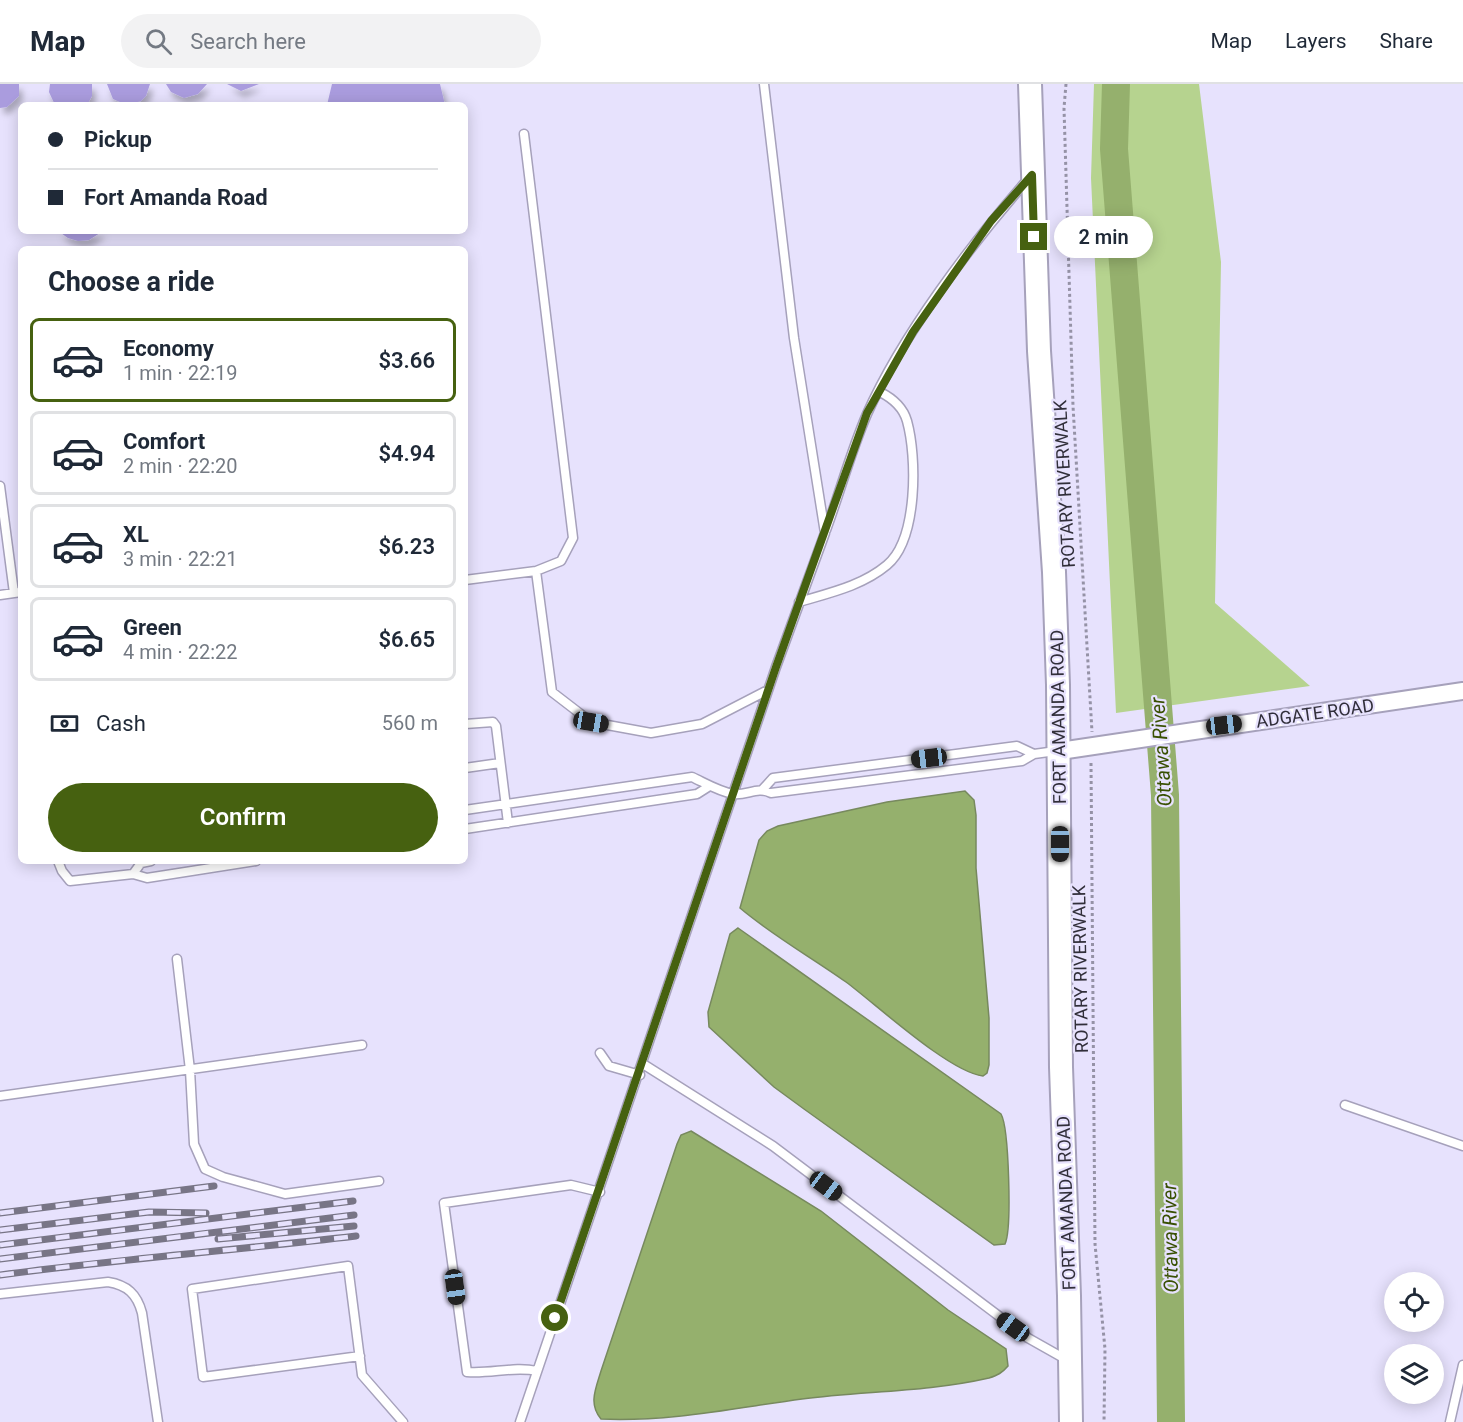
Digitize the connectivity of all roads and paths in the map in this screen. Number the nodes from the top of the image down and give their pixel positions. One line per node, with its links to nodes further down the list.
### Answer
1 (764, 84): 8 (lane)
2 (1030, 84): 5 (street, FORT AMANDA ROAD)
3 (1066, 84): 17 (path, ROTARY RIVERWALK)
4 (524, 134): 9 (lane)
5 (1032, 175): 6 (lane); 18 (street, FORT AMANDA ROAD)
6 (880, 392): 8 (lane); 13 (lane)
7 (0, 486): 11 (lane)
8 (825, 533): 13 (lane)
9 (536, 571): 10 (lane); 14 (lane)
10 (468, 580)
11 (18, 593): 12 (lane)
12 (0, 595)
13 (799, 602): 14 (lane)
14 (768, 690): 24 (lane)
15 (1463, 691): 17 (street, ADGATE ROAD)
16 (468, 724): 20 (lane)
17 (1090, 746): 18 (street, ADGATE ROAD); 53 (path, ROTARY RIVERWALK)
18 (1060, 751): 19 (lane); 46 (street, FORT AMANDA ROAD)
19 (1034, 754): 23 (lane); 23 (lane)
20 (500, 763): 21 (lane); 25 (lane)
21 (468, 768)
22 (708, 786): 24 (lane); 25 (lane); 27 (lane)
23 (763, 789): 24 (lane)
24 (734, 794): 36 (lane)
25 (505, 804): 26 (lane); 27 (lane)
26 (468, 810)
27 (508, 823): 28 (lane)
28 (468, 829)
29 (59, 864): 32 (lane)
30 (140, 864): 32 (lane)
31 (237, 864): 32 (lane)
32 (133, 874)
33 (177, 959): 37 (lane)
34 (362, 1045): 37 (lane)
35 (600, 1053): 38 (lane)
36 (643, 1064): 38 (lane); 46 (lane)
37 (190, 1070): 39 (lane); 42 (lane)
38 (640, 1075): 43 (lane)
39 (0, 1096)
40 (1345, 1105): 41 (lane)
41 (1463, 1146)
42 (379, 1181)
43 (600, 1192): 48 (lane); 48 (lane)
44 (0, 1294): 49 (lane)
45 (360, 1356): 45 (lane); 50 (lane)
46 (1070, 1362): 52 (street, FORT AMANDA ROAD)
47 (1463, 1365): 54 (lane)
48 (537, 1371): 51 (lane)
49 (158, 1422)
50 (403, 1422)
51 (520, 1422)
52 (1071, 1422)
53 (1104, 1422)
54 (1450, 1422)

